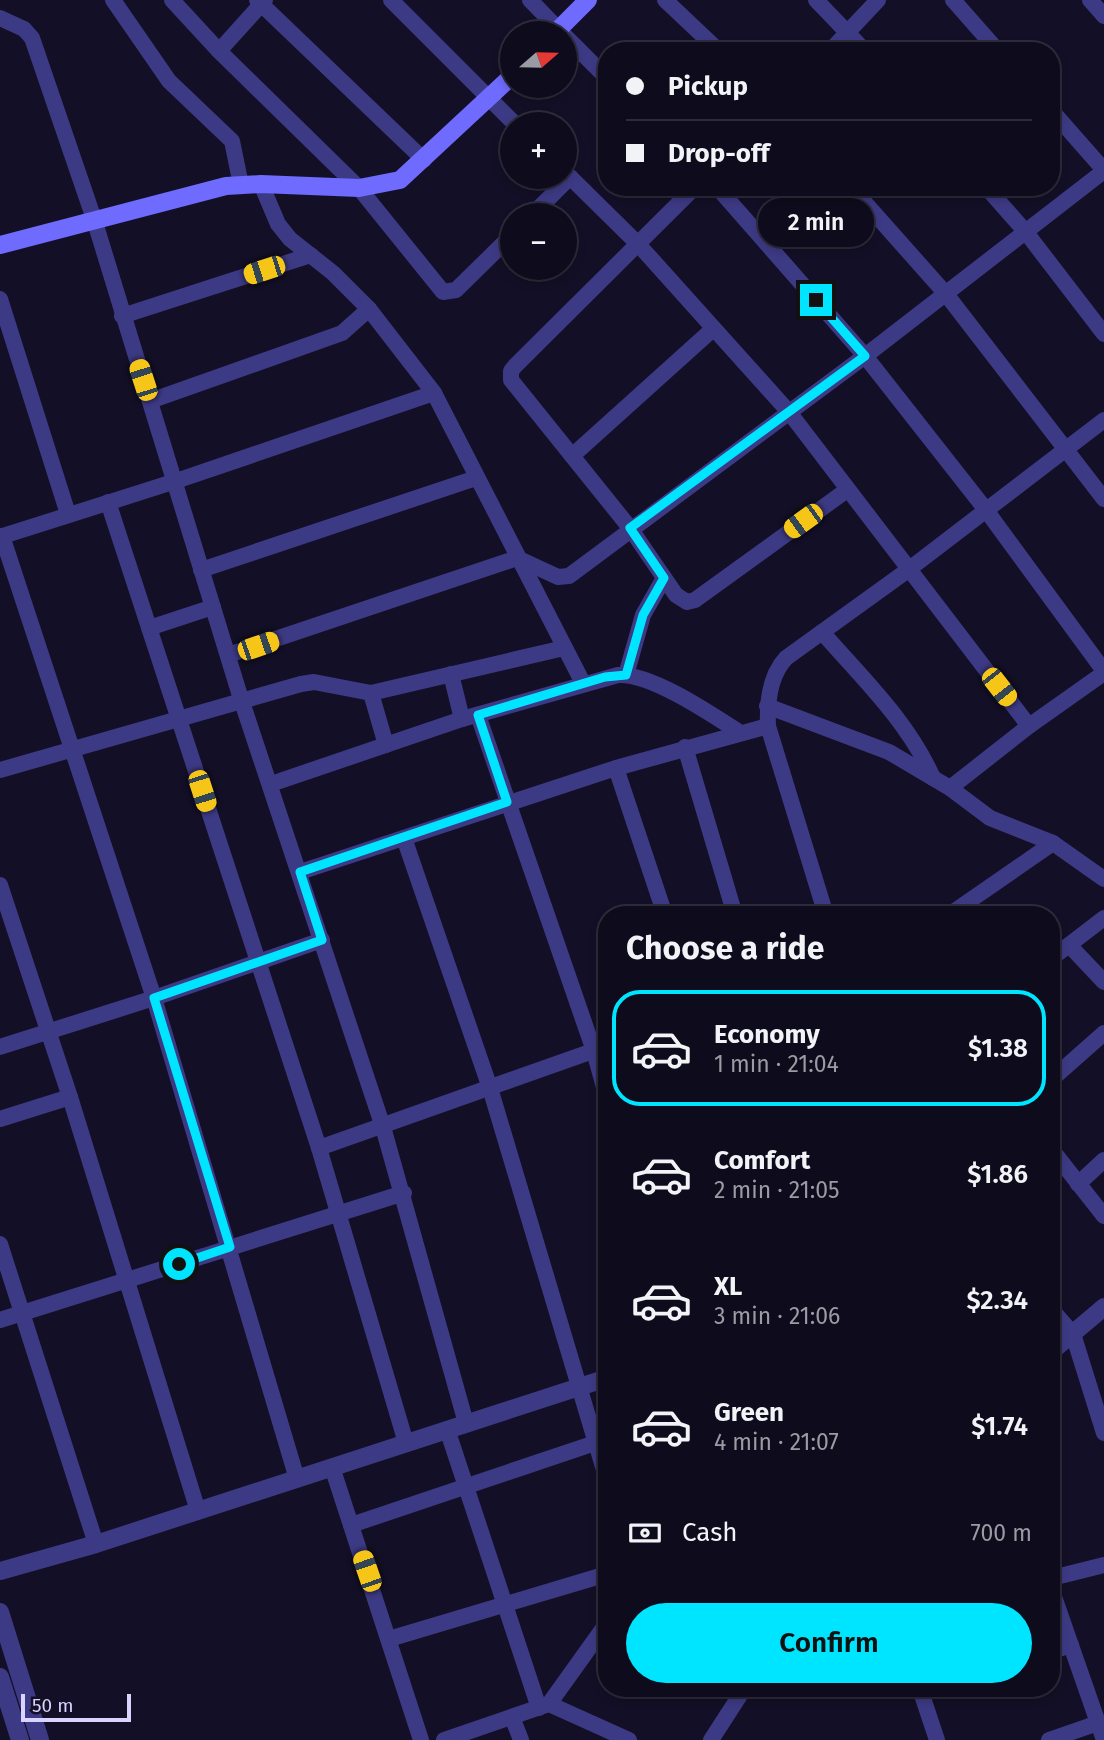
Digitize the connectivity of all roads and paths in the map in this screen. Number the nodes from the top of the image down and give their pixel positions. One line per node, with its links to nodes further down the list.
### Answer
1 (113, 0): 32 (street)
2 (172, 0): 22 (street)
3 (391, 0): 25 (street)
4 (530, 0): 14 (street)
5 (587, 0): 15 (main road)
6 (666, 0): 17 (street)
7 (816, 0): 16 (street)
8 (878, 0): 16 (street)
9 (953, 0): 20 (street)
10 (1090, 0): 12 (street)
11 (261, 1): 22 (street); 28 (street)
12 (1104, 16)
13 (0, 18): 40 (street)
14 (549, 21)
15 (570, 21)
16 (848, 32): 18 (street); 19 (street)
17 (710, 42)
18 (839, 42)
19 (857, 42)
20 (990, 42)
21 (578, 50): 23 (street)
22 (219, 51): 33 (street)
23 (598, 69)
24 (500, 87): 25 (main road)
25 (488, 99): 26 (street); 28 (main road)
26 (502, 112)
27 (1060, 120): 29 (street)
28 (424, 160): 33 (main road)
29 (1104, 171): 41 (street)
30 (261, 184): 32 (main road); 33 (main road); 45 (street)
31 (577, 184): 42 (street)
32 (242, 185): 40 (main road)
33 (359, 188): 44 (street)
34 (555, 189): 39 (street)
35 (686, 196): 42 (street)
36 (725, 196): 52 (street)
37 (859, 196): 46 (street)
38 (994, 196): 41 (street)
39 (543, 203)
40 (94, 219): 43 (main road); 49 (street)
41 (1025, 231): 46 (street); 51 (street)
42 (638, 244): 50 (street); 58 (street)
43 (0, 245)
44 (500, 247)
45 (311, 255): 48 (street); 49 (street)
46 (946, 293): 52 (street); 57 (street)
47 (0, 299): 65 (street)
48 (369, 309): 53 (street); 54 (street)
49 (122, 316): 54 (street)
50 (713, 330): 55 (street); 58 (street)
51 (1104, 334)
52 (865, 356): 55 (street); 64 (street)
53 (434, 393): 59 (street); 60 (street)
54 (150, 401): 60 (street)
55 (789, 412): 61 (street); 66 (street)
56 (1104, 420): 57 (street)
57 (1065, 449): 62 (street); 64 (street)
58 (572, 456): 66 (street)
59 (476, 478): 68 (street); 69 (street)
60 (176, 481): 63 (street); 69 (street)
61 (846, 490): 70 (street); 71 (street)
62 (1104, 499)
63 (108, 502): 65 (street); 73 (street)
64 (986, 510): 70 (street); 77 (street)
65 (68, 514): 67 (street)
66 (630, 528): 68 (street); 71 (street)
67 (1, 537): 92 (street)
68 (517, 558): 75 (street); 76 (street)
69 (201, 570): 72 (street)
70 (908, 570): 74 (street); 88 (street)
71 (664, 578): 79 (street)
72 (213, 607): 73 (street); 76 (street)
73 (149, 628): 85 (street)
74 (822, 632): 83 (street); 95 (street)
75 (564, 648): 78 (street); 80 (street)
76 (228, 655): 82 (street)
77 (1104, 672): 88 (street)
78 (451, 674): 81 (street); 86 (street)
79 (626, 675): 80 (street); 89 (street)
80 (583, 683): 84 (street)
81 (371, 693): 82 (street); 90 (street)
82 (241, 699): 85 (street); 96 (street)
83 (767, 706): 87 (street); 95 (street)
84 (478, 715): 86 (street); 98 (street)
85 (177, 718): 92 (street); 112 (street)
86 (462, 719): 90 (street)
87 (768, 726): 89 (street); 106 (street)
88 (1029, 726): 97 (street)
89 (739, 732): 91 (street)
90 (386, 745): 96 (street)
91 (685, 747): 93 (street); 105 (street)
92 (72, 748): 94 (street); 114 (street)
93 (616, 768): 98 (street); 104 (street)
94 (0, 770)
95 (933, 778): 97 (street)
96 (271, 784): 101 (street)
97 (950, 788): 100 (street)
98 (507, 802): 99 (street); 117 (street)
99 (404, 838): 101 (street); 121 (street)
100 (1053, 843): 102 (street); 107 (street)
101 (300, 872): 109 (street)
102 (1104, 878)
103 (0, 885): 115 (street)
104 (662, 906)
105 (732, 906)
106 (823, 906)
107 (962, 906)
108 (1104, 918): 110 (street)
109 (322, 940): 112 (street); 124 (street)
110 (1069, 945): 111 (street); 113 (street)
111 (1060, 952)
112 (258, 962): 114 (street); 125 (street)
113 (1104, 982)
114 (154, 998): 115 (street); 133 (street)
115 (49, 1031): 118 (street); 122 (street)
116 (1104, 1033): 120 (street)
117 (598, 1041)
118 (0, 1046)
119 (598, 1050): 121 (street)
120 (1060, 1072)
121 (490, 1088): 124 (street); 142 (street)
122 (70, 1097): 123 (street); 134 (street)
123 (0, 1119)
124 (383, 1127): 125 (street); 129 (street)
125 (319, 1148): 130 (street)
126 (1060, 1160): 128 (street)
127 (1104, 1160): 128 (street)
128 (1079, 1184): 131 (street)
129 (404, 1193): 130 (street); 143 (street)
130 (337, 1214): 133 (street); 148 (street)
131 (1104, 1216)
132 (0, 1244): 136 (street)
133 (230, 1247): 134 (street); 150 (street)
134 (128, 1281): 136 (street); 152 (street)
135 (1104, 1307): 139 (street)
136 (23, 1313): 138 (street); 154 (street)
137 (1060, 1319): 139 (street)
138 (0, 1320)
139 (1073, 1334): 140 (street); 146 (street)
140 (1060, 1345)
141 (598, 1381): 142 (street)
142 (579, 1388): 143 (street); 145 (street)
143 (466, 1423): 144 (street)
144 (447, 1429): 148 (street); 151 (street)
145 (598, 1432)
146 (1104, 1433)
147 (598, 1442): 151 (street)
148 (406, 1443): 149 (street)
149 (332, 1467): 150 (street); 153 (street)
150 (296, 1479): 152 (street)
151 (466, 1489): 153 (street); 159 (street)
152 (198, 1511): 154 (street)
153 (351, 1525): 163 (street)
154 (96, 1544): 156 (street)
155 (1104, 1565): 157 (street)
156 (0, 1571)
157 (1060, 1576)
158 (598, 1577): 159 (street)
159 (503, 1605): 163 (street); 169 (street)
160 (0, 1612): 174 (street)
161 (1060, 1614): 164 (street)
162 (598, 1635): 169 (street)
163 (389, 1640): 175 (street)
164 (1071, 1645): 165 (street); 172 (street)
165 (1060, 1648)
166 (0, 1677): 170 (street)
167 (739, 1697): 179 (street)
168 (927, 1697): 180 (street)
169 (544, 1706): 171 (street); 178 (street)
170 (6, 1716): 173 (street)
171 (512, 1717): 176 (street); 177 (street)
172 (1098, 1723): 181 (street); 182 (street)
173 (20, 1740)
174 (40, 1740)
175 (421, 1740)
176 (444, 1740)
177 (521, 1740)
178 (629, 1740)
179 (711, 1740)
180 (937, 1740)
181 (1049, 1740)
182 (1104, 1740)

